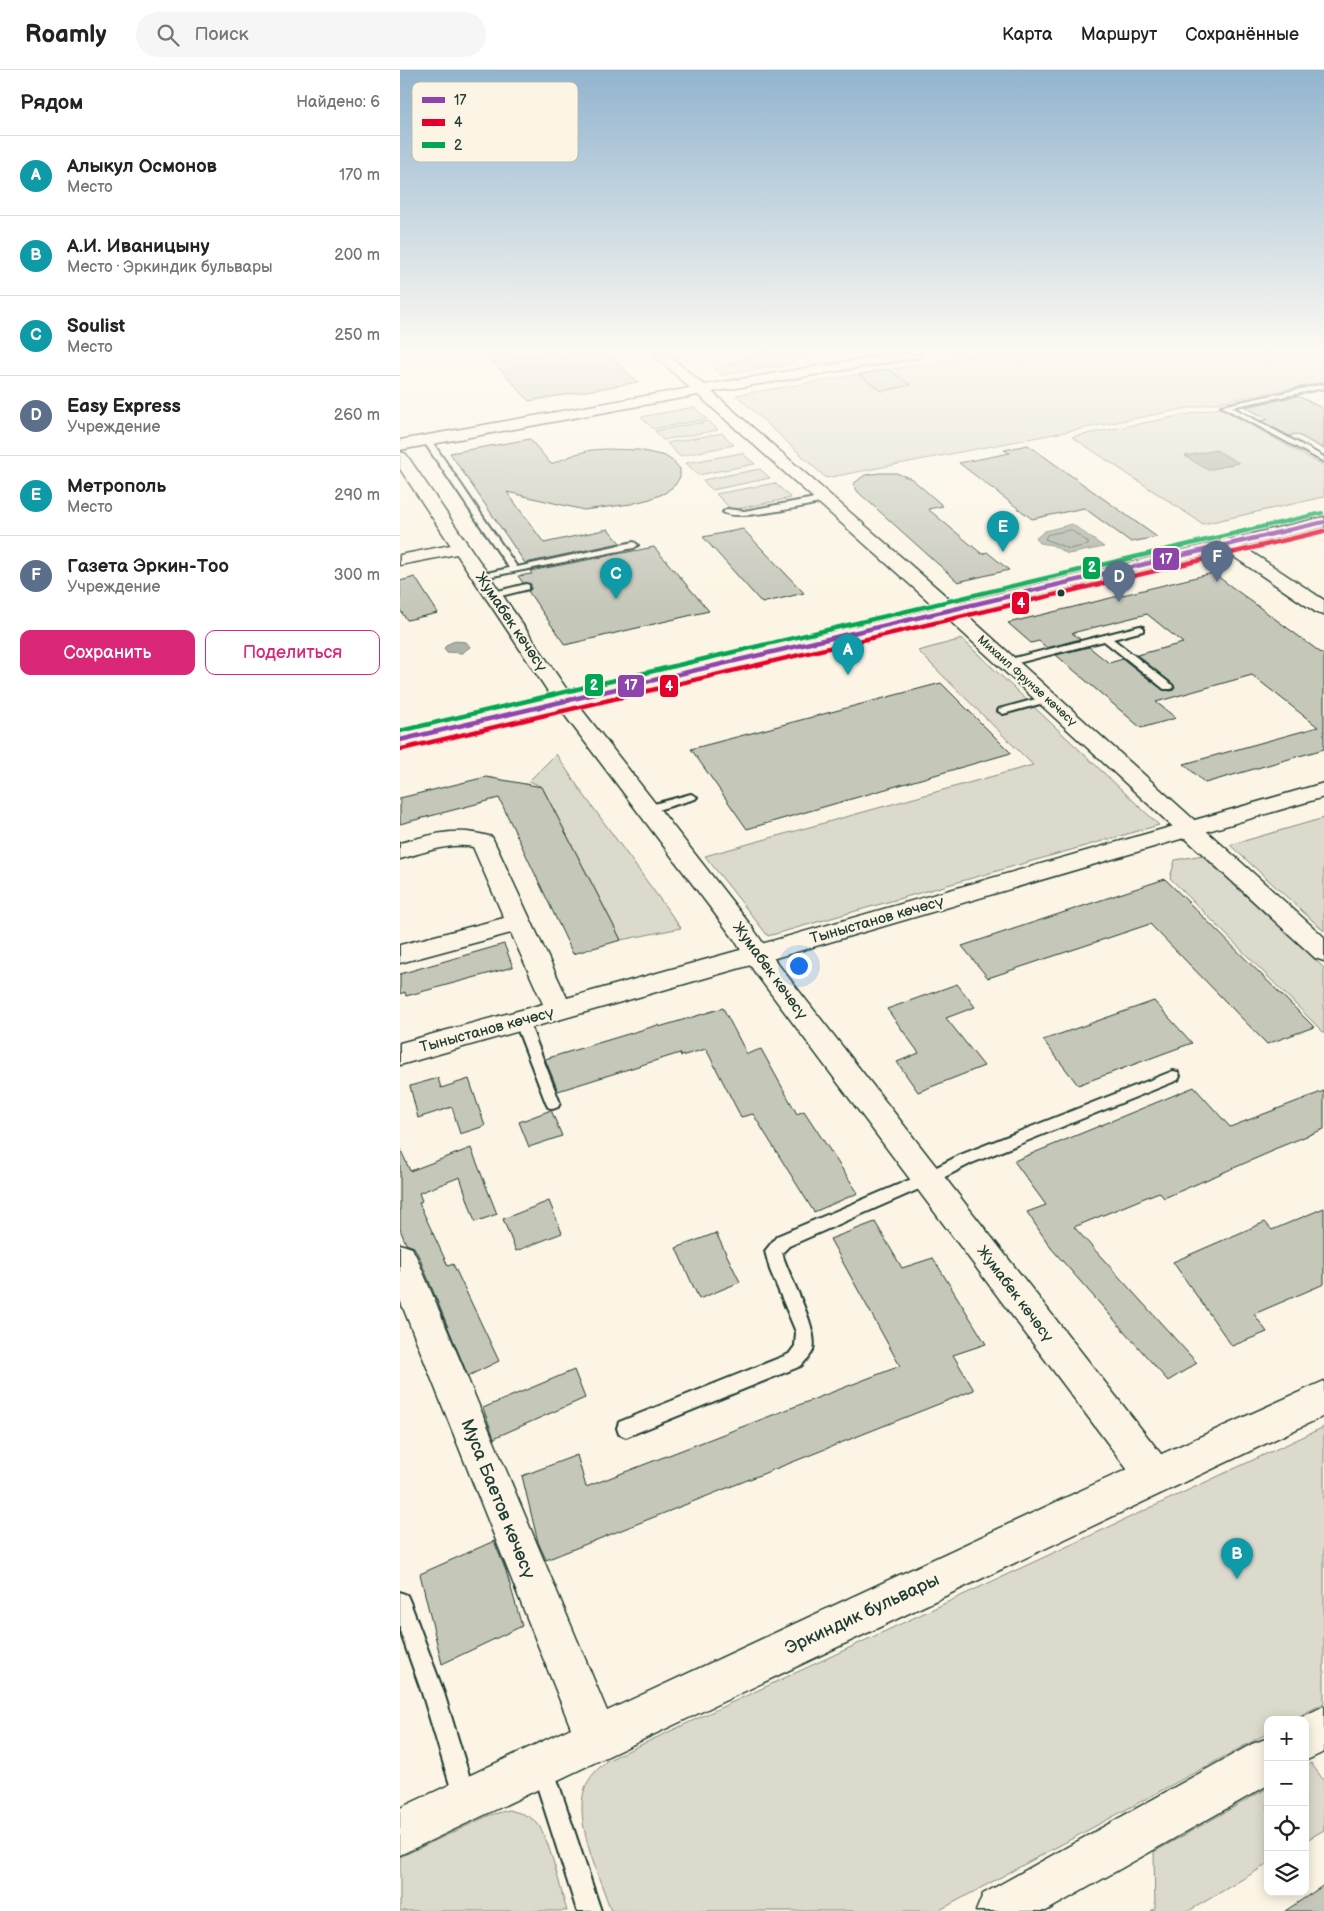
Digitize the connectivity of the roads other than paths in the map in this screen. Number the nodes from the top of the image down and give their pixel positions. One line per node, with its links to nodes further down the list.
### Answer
1 (428, 440): 4 (street)
2 (759, 440): 8 (street, Михаил Фрунзе көчөсү)
3 (1288, 440): 7 (lane)
4 (400, 445)
5 (430, 445): 15 (lane)
6 (400, 457): 13 (street, Жумабек көчөсү)
7 (1324, 460)
8 (826, 499): 9 (lane); 19 (street, Михаил Фрунзе көчөсү)
9 (727, 512)
10 (1324, 522): 11 (street)
11 (1227, 544): 18 (street); 19 (street)
12 (634, 545): 15 (lane)
13 (461, 548): 14 (street); 16 (street, Жумабек көчөсү)
14 (400, 560)
15 (515, 570): 16 (lane)
16 (487, 586): 17 (lane); 25 (street, Жумабек көчөсү)
17 (526, 587)
18 (1324, 609)
19 (949, 610): 22 (street, Михаил Фрунзе көчөсү); 25 (street)
20 (1140, 629): 21 (lane)
21 (1105, 637): 22 (lane); 23 (lane)
22 (1006, 663): 24 (street, Михаил Фрунзе көчөсү)
23 (1168, 687)
24 (1047, 700): 26 (lane); 31 (street, Михаил Фрунзе көчөсү)
25 (564, 701): 27 (street); 30 (street, Жумабек көчөсү)
26 (1002, 711)
27 (400, 740)
28 (1324, 790): 31 (street, Тыныстанов көчөсү)
29 (691, 797): 30 (lane)
30 (647, 809): 36 (street, Жумабек көчөсү)
31 (1189, 828): 34 (street, Михаил Фрунзе көчөсү); 36 (street, Тыныстанов көчөсү)
32 (400, 851): 33 (street)
33 (520, 922): 35 (street); 37 (street)
34 (1324, 952)
35 (400, 954)
36 (756, 955): 37 (street, Тыныстанов көчөсү); 42 (street, Жумабек көчөсү)
37 (559, 1010): 38 (street, Тыныстанов көчөсү)
38 (521, 1020): 39 (street, Тыныстанов көчөсү); 41 (lane)
39 (400, 1054)
40 (1173, 1076): 42 (lane)
41 (553, 1103)
42 (927, 1179): 45 (lane); 46 (street, Жумабек көчөсү)
43 (400, 1258): 50 (street, Муса Баетов көчөсү)
44 (1324, 1398): 46 (street, Эркиндик бульвары)
45 (626, 1428)
46 (1155, 1476): 50 (street, Эркиндик бульвары)
47 (400, 1602): 53 (lane)
48 (1324, 1728): 49 (street)
49 (1309, 1737)
50 (596, 1739): 52 (street, Эркиндик бульвары)
51 (1266, 1761): 56 (street)
52 (541, 1765): 53 (street, Эркиндик бульвары); 55 (lane)
53 (466, 1801): 54 (street, Эркиндик бульвары)
54 (400, 1832)
55 (589, 1911)
56 (1000, 1911)

